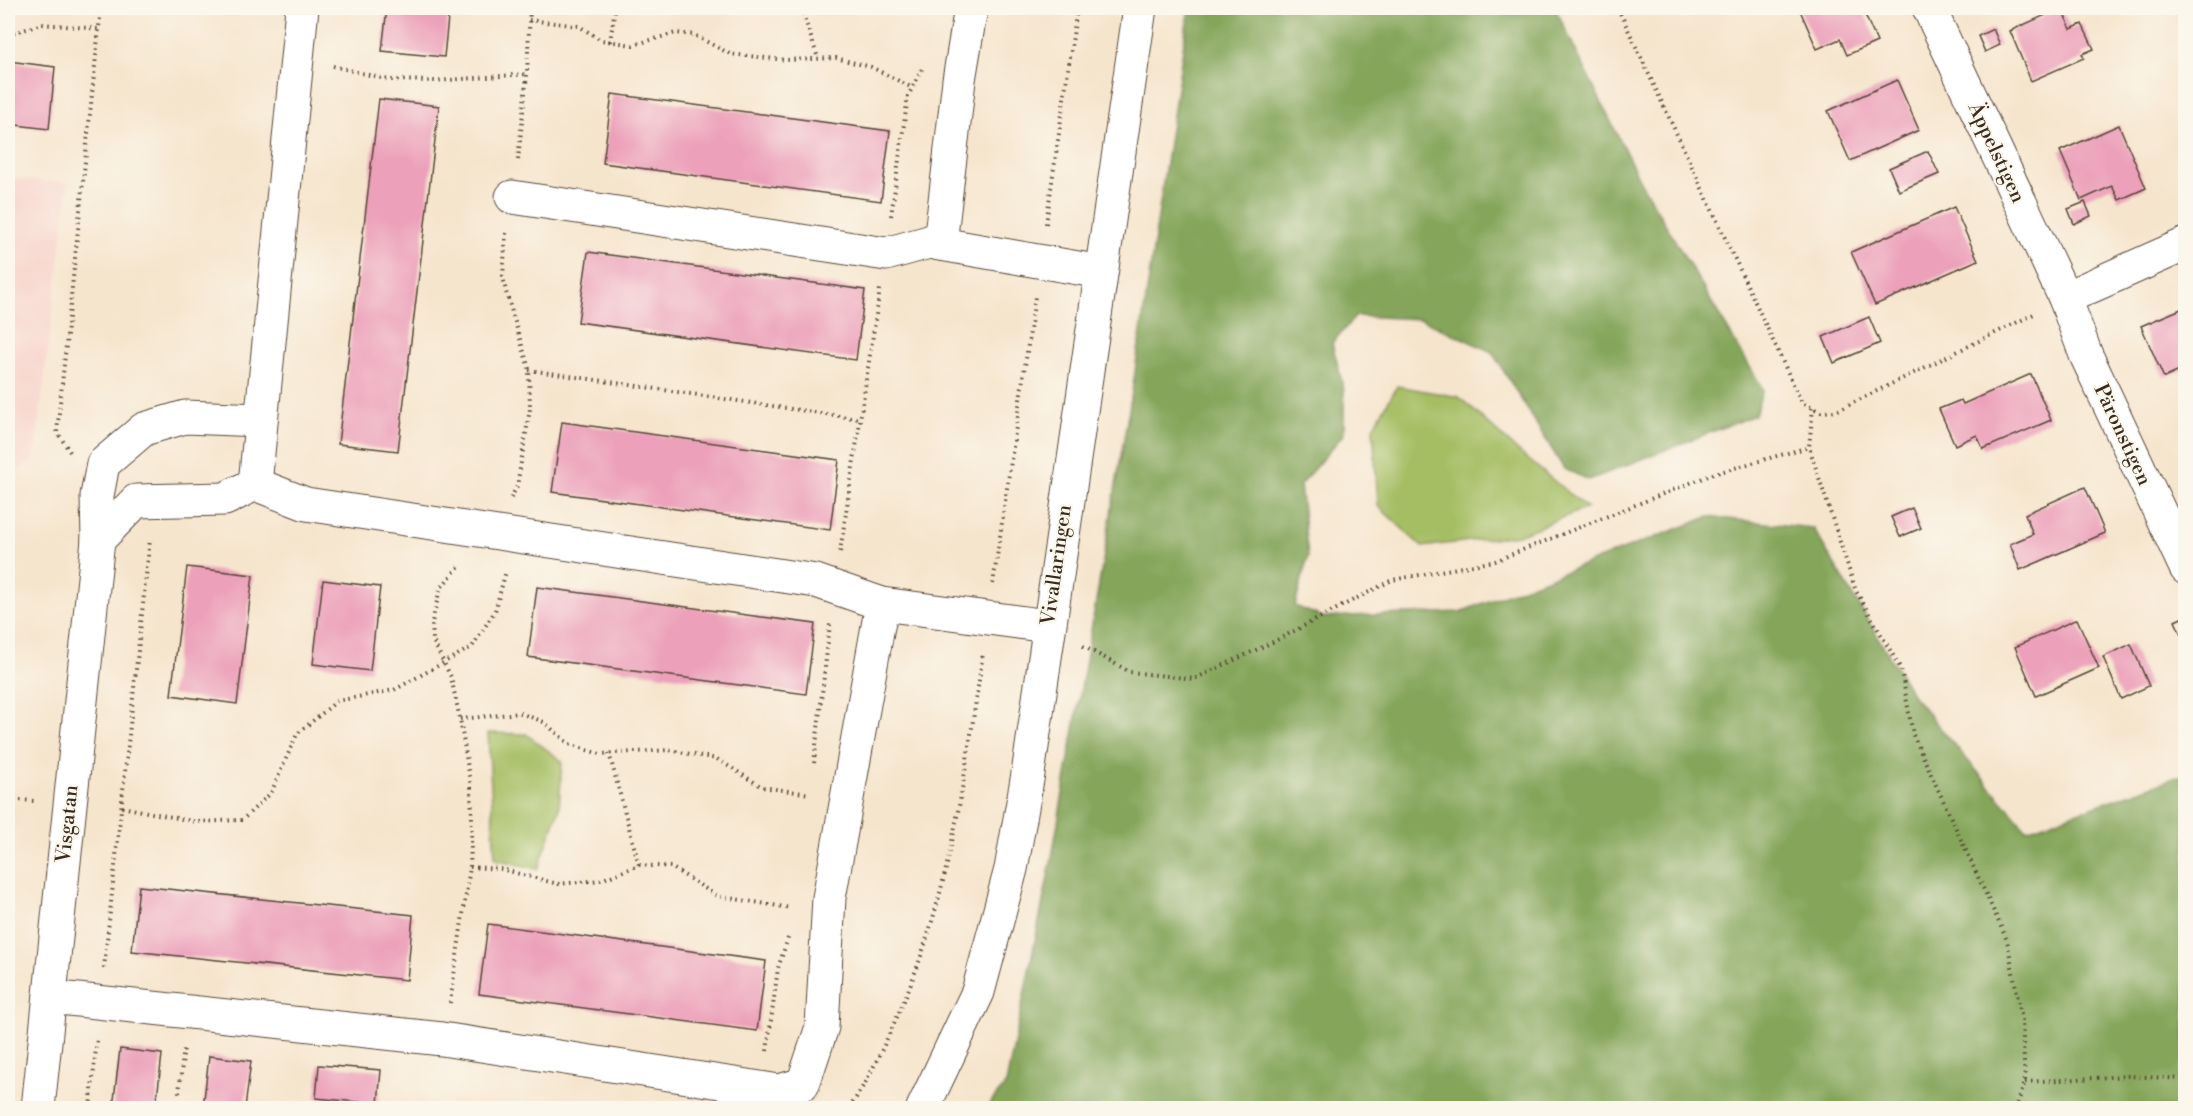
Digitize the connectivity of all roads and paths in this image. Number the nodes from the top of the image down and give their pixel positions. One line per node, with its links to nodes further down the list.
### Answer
1 (101, 8): 11 (path)
2 (302, 8): 14 (street)
3 (615, 8): 13 (path)
4 (801, 8): 15 (path)
5 (971, 8): 19 (street)
6 (1077, 8): 21 (path)
7 (1140, 8): 22 (street, Vivallaringen)
8 (1618, 8): 25 (path)
9 (1929, 8): 23 (street, Äppelstigen)
10 (529, 20): 13 (path)
11 (99, 29): 12 (path); 30 (path)
12 (8, 35)
13 (610, 42): 15 (path)
14 (297, 57): 16 (path); 27 (street)
15 (818, 58): 17 (path)
16 (527, 74)
17 (913, 87)
18 (512, 197): 19 (street)
19 (940, 244): 21 (street)
20 (2186, 244): 23 (street)
21 (1040, 261): 22 (street); 36 (path)
22 (1101, 272): 37 (street, Vivallaringen)
23 (2066, 298): 25 (path); 34 (street, Päronstigen)
24 (529, 370): 26 (path)
25 (1813, 408): 28 (path)
26 (860, 419)
27 (260, 420): 29 (street); 30 (street, Visgatan)
28 (1809, 447): 37 (path); 49 (path)
29 (255, 484): 31 (street); 32 (street)
30 (97, 496): 33 (street, Visgatan)
31 (153, 501): 33 (street); 41 (path)
32 (515, 535): 35 (street); 41 (path)
33 (98, 540): 45 (street, Visgatan)
34 (2186, 568)
35 (882, 604): 36 (street); 46 (street)
36 (988, 618): 37 (street); 55 (path)
37 (1048, 626): 56 (street, Vivallaringen)
38 (460, 719): 39 (path)
39 (609, 753): 40 (path); 42 (path)
40 (813, 795)
41 (122, 807): 46 (path)
42 (639, 865): 43 (path); 44 (path)
43 (470, 867)
44 (797, 909)
45 (50, 997): 46 (street); 51 (street, Visgatan)
46 (100, 1002): 52 (path)
47 (185, 1038): 50 (path)
48 (2186, 1078): 49 (path)
49 (2025, 1082): 57 (path)
50 (179, 1093)
51 (38, 1108)
52 (90, 1108)
53 (516, 1108): 54 (path)
54 (550, 1108)
55 (849, 1108)
56 (923, 1108)
57 (2016, 1108)

